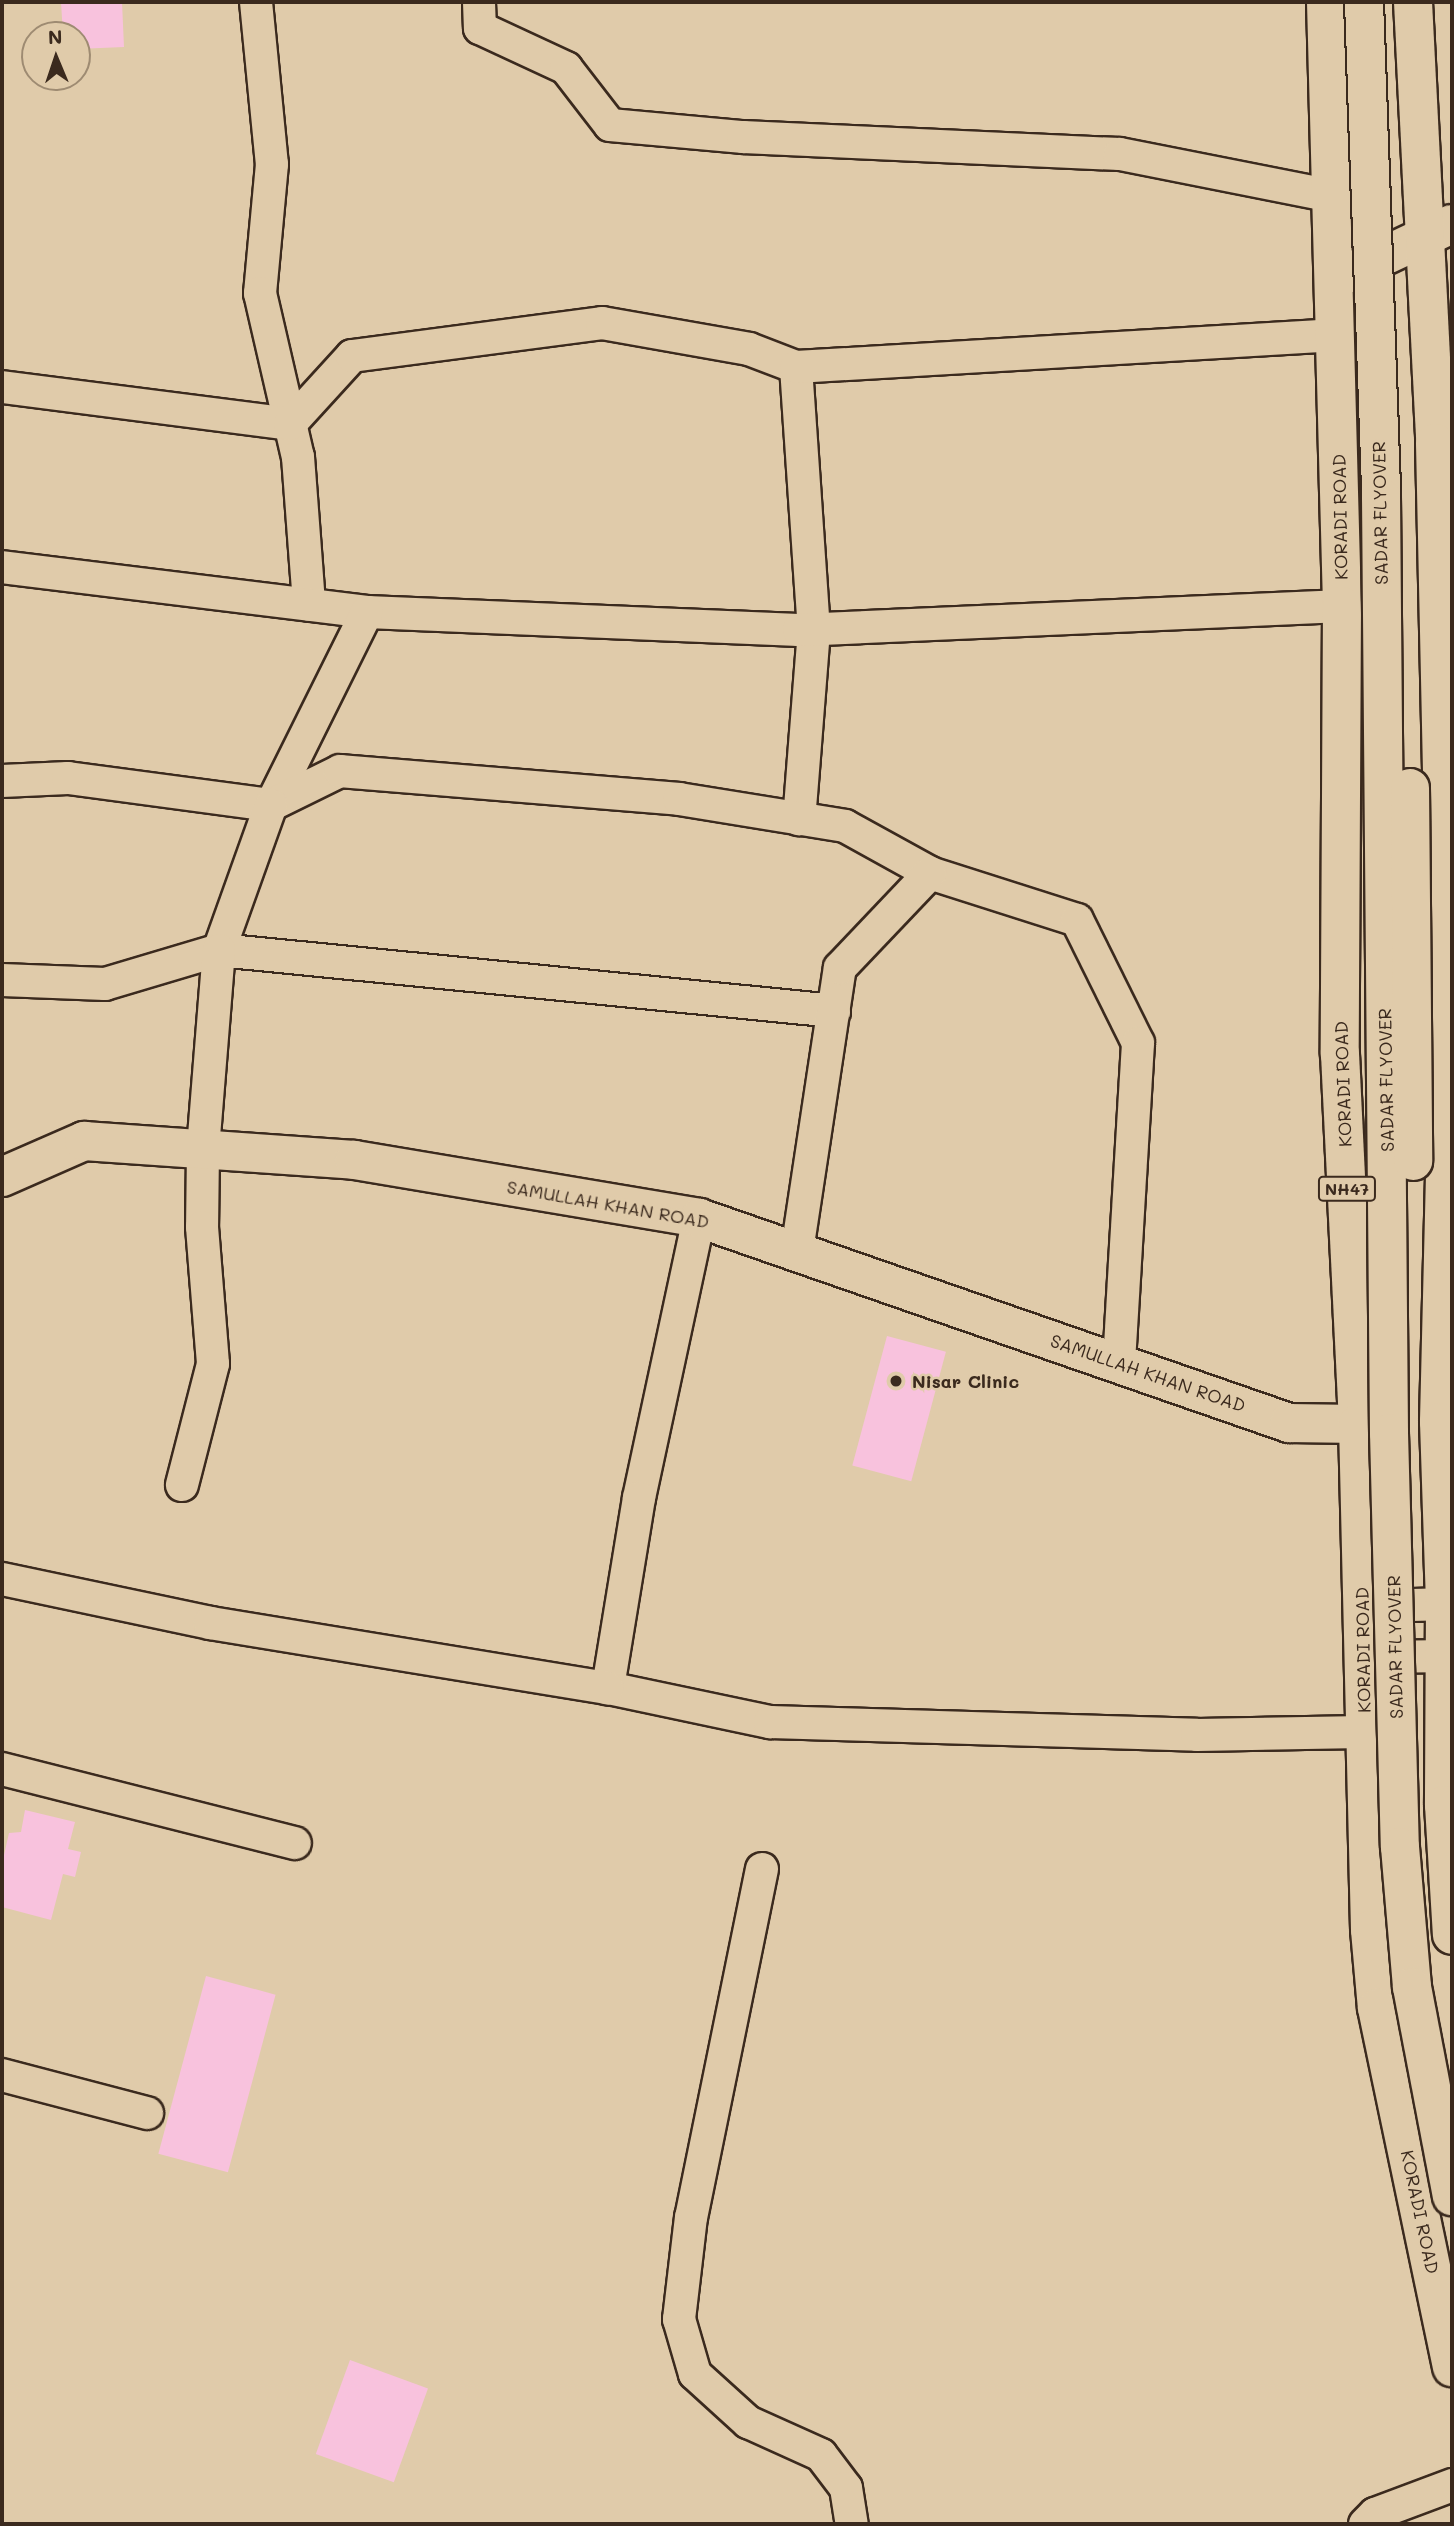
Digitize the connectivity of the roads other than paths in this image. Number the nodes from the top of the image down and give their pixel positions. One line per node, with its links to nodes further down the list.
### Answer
1 (256, 2): 13 (street)
2 (479, 2): 7 (street)
3 (1326, 2): 7 (main road, KORADI ROAD / NH47)
4 (1364, 2): 47 (main road, SADAR FLYOVER, bridge)
5 (1389, 2): 45 (main road, SADAR FLYOVER, bridge)
6 (1413, 2): 8 (main road)
7 (1333, 196): 9 (main road, KORADI ROAD / NH47)
8 (1437, 232): 9 (main road); 34 (main road)
9 (1336, 279): 10 (main road, KORADI ROAD / NH47)
10 (1338, 335): 11 (street); 16 (main road, KORADI ROAD / NH47)
11 (796, 367): 13 (street); 18 (street)
12 (2, 387): 13 (street)
13 (290, 424): 15 (street)
14 (2, 567): 15 (street)
15 (309, 605): 17 (street)
16 (1342, 606): 18 (street); 31 (main road, KORADI ROAD / NH47)
17 (367, 612): 18 (street); 20 (street)
18 (814, 630): 21 (street)
19 (2, 781): 20 (street)
20 (271, 805): 21 (street); 23 (street)
21 (799, 819): 22 (street)
22 (930, 873): 25 (street); 30 (street)
23 (219, 950): 24 (street); 25 (street); 26 (street)
24 (2, 981)
25 (834, 1011): 29 (street)
26 (203, 1150): 27 (main road, SAMULLAH KHAN ROAD); 28 (main road, SAMULLAH KHAN ROAD); 32 (street)
27 (2, 1177)
28 (699, 1217): 29 (main road, SAMULLAH KHAN ROAD); 38 (street)
29 (797, 1251): 30 (main road, SAMULLAH KHAN ROAD)
30 (1119, 1364): 31 (main road, SAMULLAH KHAN ROAD)
31 (1358, 1424): 35 (main road, KORADI ROAD / NH47)
32 (182, 1485)
33 (2, 1579): 38 (street)
34 (1449, 1604): 35 (street); 37 (main road)
35 (1363, 1606): 36 (main road, KORADI ROAD / NH47)
36 (1364, 1657): 37 (street); 39 (main road, KORADI ROAD / NH47)
37 (1449, 1657): 43 (main road)
38 (608, 1688): 39 (street)
39 (1363, 1732): 48 (main road, KORADI ROAD / NH47)
40 (2, 1769): 41 (street)
41 (295, 1843)
42 (762, 1869): 50 (street)
43 (1452, 1935)
44 (2, 2075): 46 (street)
45 (1452, 2096)
46 (147, 2113)
47 (1452, 2196)
48 (1452, 2367)
49 (1452, 2485): 51 (street)
50 (852, 2524)
51 (1365, 2524)

